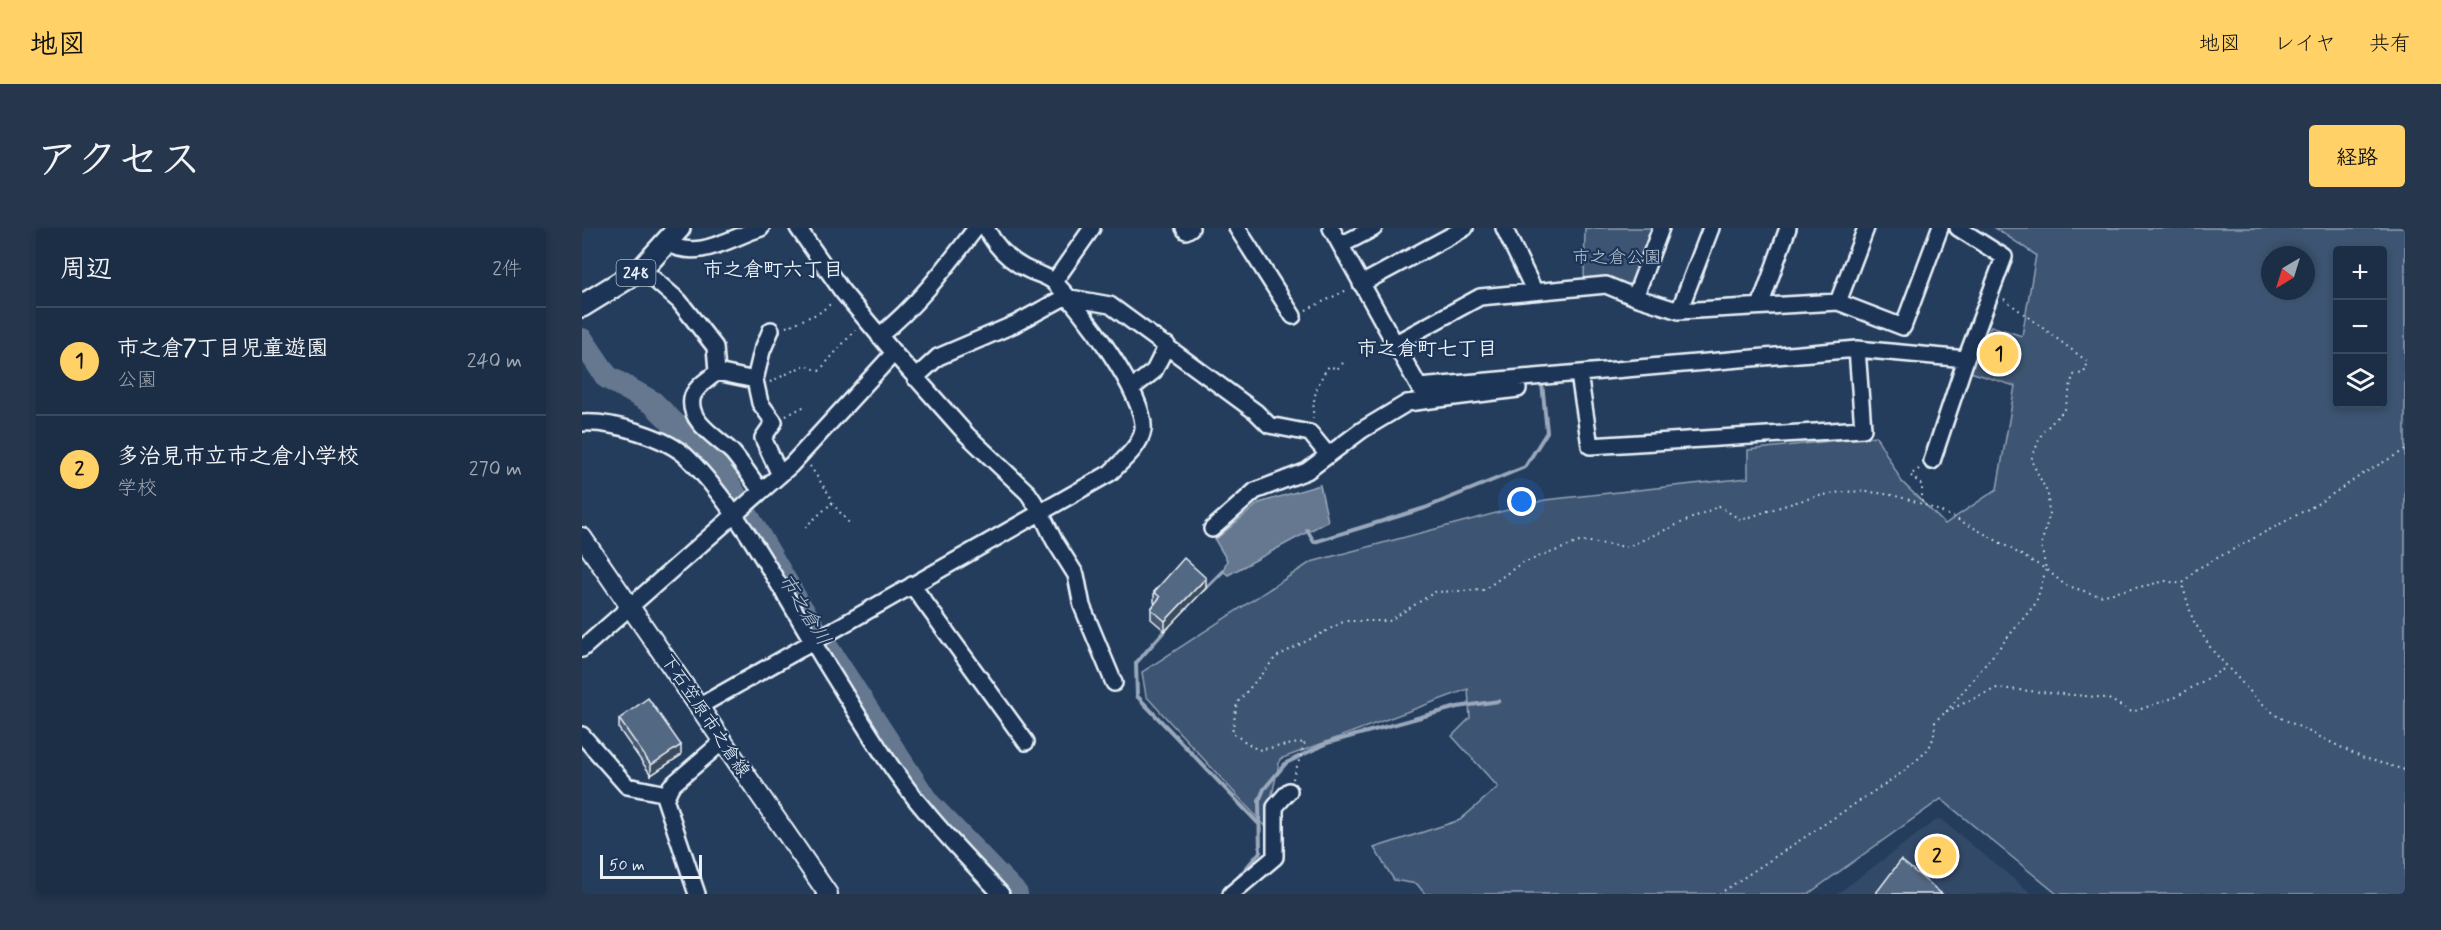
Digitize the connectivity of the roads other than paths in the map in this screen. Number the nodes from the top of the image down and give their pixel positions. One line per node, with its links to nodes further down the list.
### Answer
1 (761, 228): 19 (street)
2 (798, 228): 33 (street)
3 (976, 228): 33 (street)
4 (986, 228): 22 (street)
5 (1092, 228): 22 (street)
6 (1184, 228): 7 (street)
7 (1191, 228)
8 (1237, 228): 31 (street)
9 (1331, 228): 20 (street)
10 (1374, 228): 20 (street)
11 (1465, 228): 23 (street)
12 (1504, 228): 24 (street)
13 (1661, 228): 26 (street)
14 (1711, 228): 30 (street)
15 (1788, 228): 29 (street)
16 (1866, 228): 27 (street)
17 (1940, 228): 27 (street)
18 (1958, 228): 38 (street)
19 (673, 235): 21 (highway, 248)
20 (1341, 245): 23 (street)
21 (642, 269): 28 (highway, 248); 39 (street)
22 (1054, 282): 25 (street)
23 (1361, 284): 34 (street)
24 (1534, 290): 26 (street); 34 (street)
25 (1065, 297): 35 (street); 41 (street); 44 (street)
26 (1635, 297): 30 (street)
27 (1838, 302): 29 (street)
28 (582, 306)
29 (1760, 306): 30 (street)
30 (1679, 310)
31 (1293, 316)
32 (771, 330): 43 (street)
33 (879, 336): 37 (street)
34 (1394, 344): 42 (street)
35 (1167, 345): 44 (street); 46 (street)
36 (1857, 349): 38 (street); 40 (street); 40 (street)
37 (894, 353): 41 (street); 48 (street)
38 (1966, 359): 47 (street)
39 (717, 372): 43 (street); 49 (street)
40 (1580, 374): 42 (street)
41 (915, 378): 50 (street)
42 (1529, 379): 46 (street)
43 (756, 383): 48 (street)
44 (1131, 388): 50 (street)
45 (582, 423): 51 (street)
46 (1328, 455): 52 (street)
47 (1932, 461)
48 (780, 475): 49 (street)
49 (759, 494): 51 (street)
50 (1040, 511): 54 (street); 58 (street)
51 (735, 516): 55 (street); 56 (street)
52 (1212, 529)
53 (582, 537): 55 (main road, 下石笠原市之倉線)
54 (912, 585): 56 (street); 62 (street)
55 (630, 608): 57 (street); 59 (main road, 下石笠原市之倉線)
56 (813, 643): 59 (street); 67 (street)
57 (582, 649)
58 (1114, 683)
59 (698, 706): 61 (main road, 下石笠原市之倉線)
60 (582, 735): 64 (street)
61 (722, 742): 64 (street); 66 (main road, 下石笠原市之倉線)
62 (1026, 742)
63 (1289, 790): 68 (street)
64 (667, 794): 65 (street)
65 (697, 894)
66 (828, 894)
67 (1001, 894)
68 (1231, 894)

